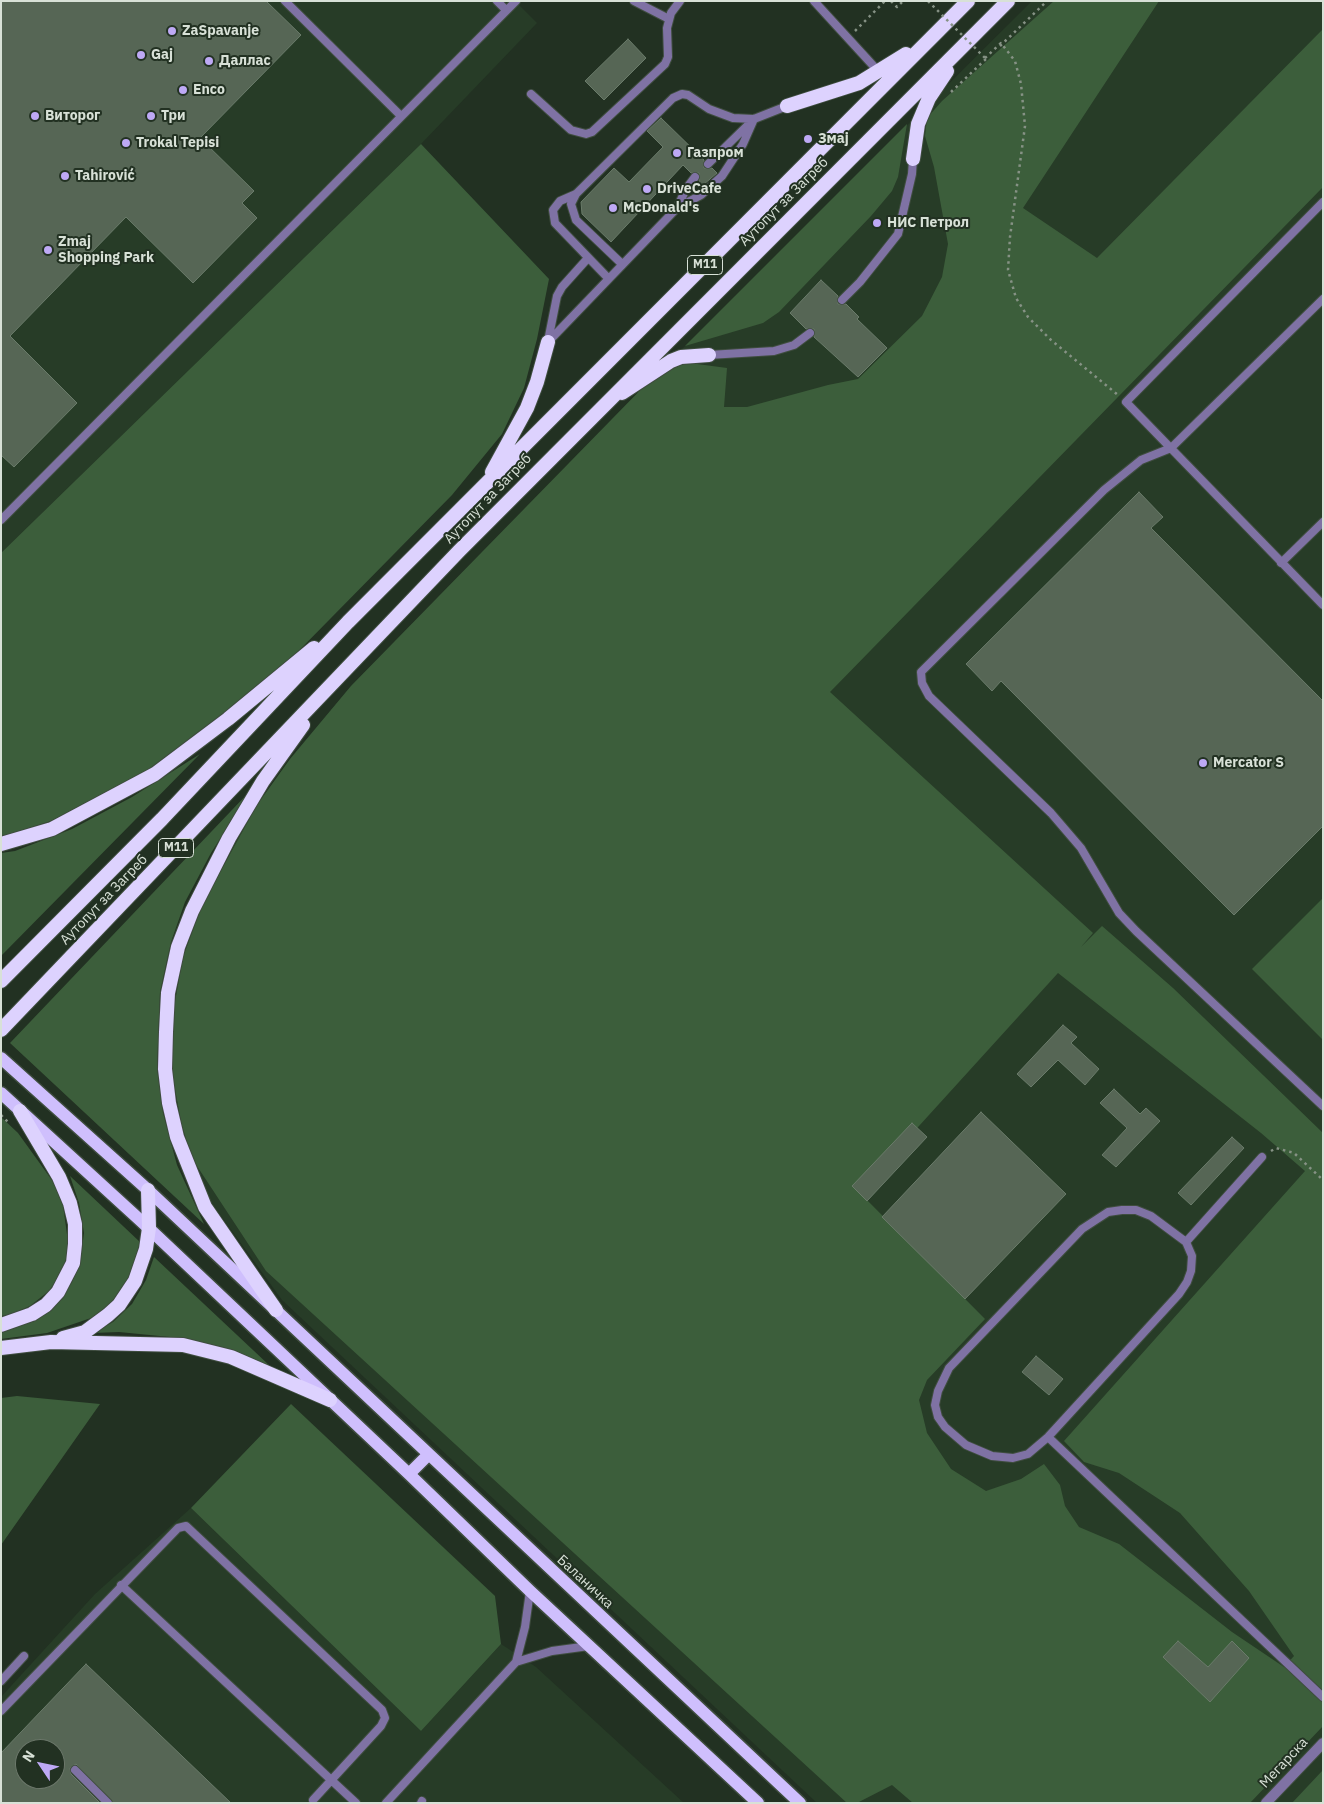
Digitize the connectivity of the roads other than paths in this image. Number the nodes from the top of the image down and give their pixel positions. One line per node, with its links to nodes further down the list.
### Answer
1 (285, 1): 16 (lane)
2 (496, 1): 9 (lane)
3 (516, 1): 9 (lane)
4 (634, 1): 10 (lane)
5 (680, 1): 10 (lane)
6 (814, 1): 13 (lane)
7 (968, 1): 11 (highway, Аутопут за Загреб / M11)
8 (1008, 1): 12 (highway, Аутопут за Загреб / M11)
9 (506, 10): 16 (lane)
10 (669, 19): 14 (lane)
11 (928, 41): 13 (highway); 34 (highway, Аутопут за Загреб / M11)
12 (961, 47): 18 (highway); 32 (highway, Аутопут за Загреб / M11)
13 (879, 72): 15 (highway)
14 (531, 94)
15 (787, 106): 17 (lane)
16 (401, 116): 35 (lane)
17 (754, 119): 19 (lane); 21 (lane); 23 (lane)
18 (913, 160): 28 (lane)
19 (708, 164)
20 (695, 177): 23 (lane)
21 (576, 194): 24 (lane); 25 (lane)
22 (1323, 202): 33 (lane)
23 (677, 208): 25 (lane)
24 (588, 258): 26 (lane); 30 (lane)
25 (622, 264): 26 (lane)
26 (608, 278): 30 (lane)
27 (1323, 299): 33 (lane)
28 (842, 300)
29 (810, 333): 31 (lane)
30 (548, 342): 34 (highway)
31 (709, 355): 32 (highway)
32 (606, 402): 40 (highway, Аутопут за Загреб / M11)
33 (1171, 448): 37 (lane); 46 (lane)
34 (482, 489): 39 (highway, Аутопут за Загреб / M11)
35 (1, 520)
36 (1323, 522): 37 (lane)
37 (1282, 563): 38 (lane)
38 (1323, 606)
39 (348, 622): 41 (highway); 42 (highway, Аутопут за Загреб / M11)
40 (329, 687): 43 (highway, Аутопут за Загреб / M11); 52 (highway)
41 (1, 844)
42 (1, 981)
43 (1, 1030)
44 (1, 1058): 49 (main road, Баланичка)
45 (1, 1093): 47 (main road)
46 (1323, 1106)
47 (20, 1111): 50 (main road); 53 (highway)
48 (1262, 1158): 51 (lane)
49 (148, 1190): 50 (highway); 52 (main road, Баланичка)
50 (149, 1228): 54 (highway); 56 (main road)
51 (1186, 1242): 57 (lane); 57 (lane)
52 (276, 1310): 58 (main road, Баланичка)
53 (1, 1325)
54 (51, 1342): 55 (highway); 56 (highway)
55 (1, 1348)
56 (330, 1400): 59 (main road)
57 (1048, 1437): 66 (lane)
58 (428, 1455): 59 (main road); 76 (main road, Баланичка)
59 (409, 1474): 61 (main road)
60 (121, 1585): 67 (lane); 70 (lane); 70 (lane)
61 (530, 1591): 62 (main road); 64 (lane)
62 (589, 1646): 64 (lane); 75 (main road)
63 (24, 1656): 65 (lane)
64 (516, 1662): 74 (lane)
65 (1, 1681)
66 (1323, 1697)
67 (1, 1711)
68 (1323, 1742): 77 (street, Мегарска)
69 (75, 1770): 72 (lane)
70 (331, 1780): 71 (lane); 73 (lane)
71 (313, 1800)
72 (108, 1803)
73 (356, 1803)
74 (386, 1803)
75 (758, 1803)
76 (800, 1803)
77 (1266, 1803)

